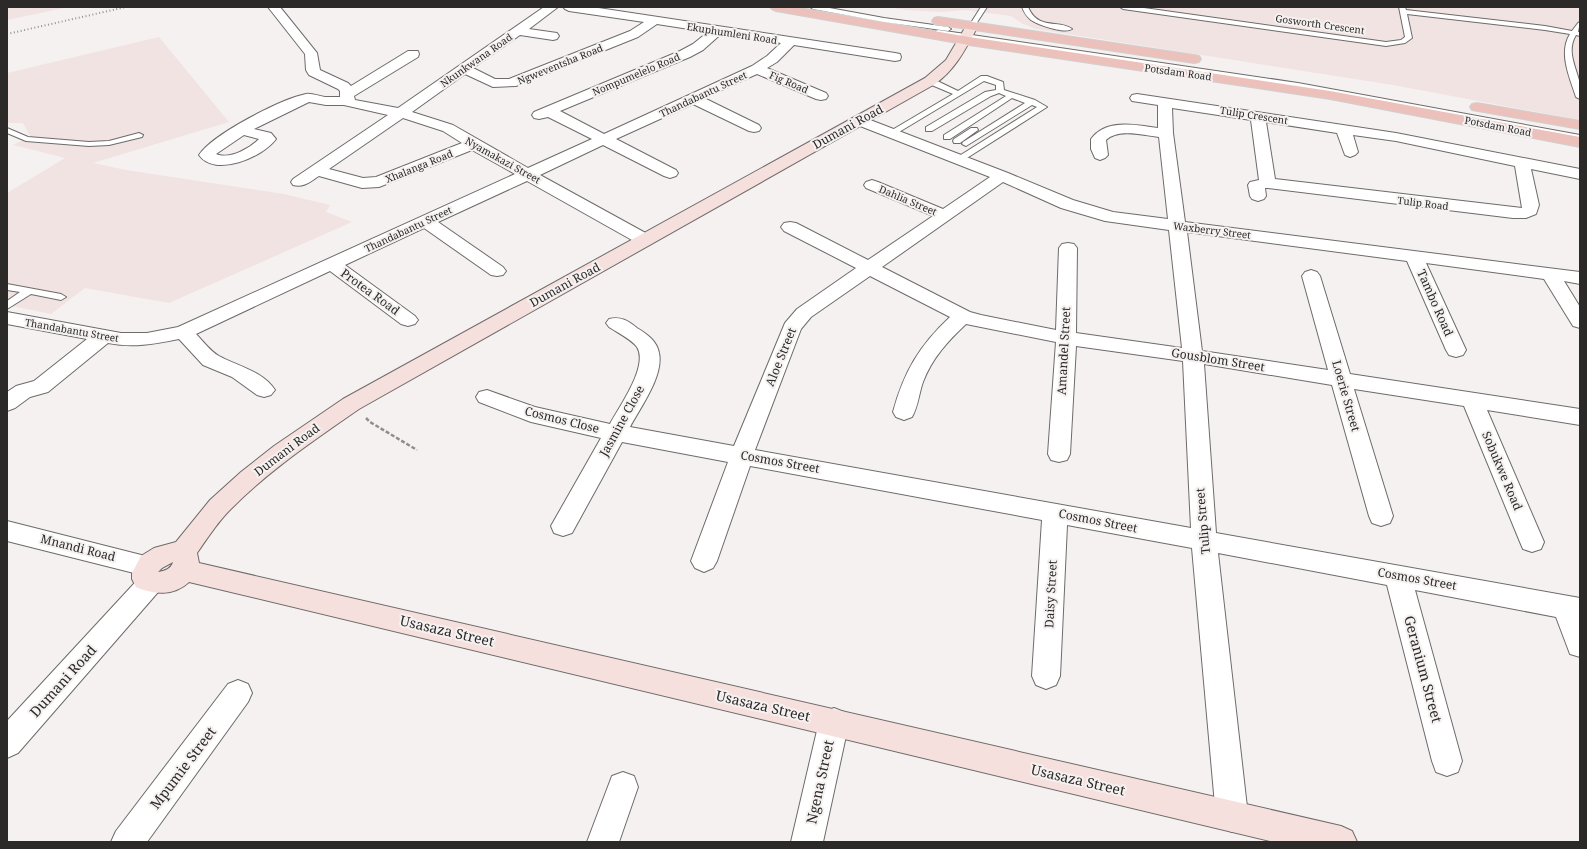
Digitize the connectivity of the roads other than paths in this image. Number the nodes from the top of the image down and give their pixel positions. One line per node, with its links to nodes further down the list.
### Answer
1 (274, 7): 35 (street)
2 (552, 7): 16 (street, Nkunkwana Road)
3 (569, 7): 12 (street, Ekuphumleni Road)
4 (776, 7): 17 (main road, Potsdam Road)
5 (794, 7): 17 (lane)
6 (813, 7): 17 (lane)
7 (846, 7): 17 (main road, Potsdam Road)
8 (984, 7): 17 (lane)
9 (1025, 7): 14 (lane)
10 (1123, 7): 11 (lane, Gosworth Crescent)
11 (1403, 10): 18 (lane)
12 (654, 21): 15 (street, Ekuphumleni Road); 23 (street, Ngweventsha Road)
13 (1580, 24): 18 (lane)
14 (1069, 29)
15 (718, 30): 20 (street, Ekuphumleni Road); 55 (street, Nompumelelo Road)
16 (517, 31): 19 (street); 23 (street, Nkunkwana Road)
17 (968, 33): 25 (street, Dumani Road); 42 (main road, Potsdam Road); 48 (lane); 54 (lane); 57 (main road, Potsdam Road)
18 (1577, 33): 26 (lane)
19 (553, 36)
20 (790, 42): 22 (street, Ekuphumleni Road); 24 (street, Thandabantu Street)
21 (413, 54): 35 (street)
22 (895, 58)
23 (463, 68): 38 (street, Nkunkwana Road)
24 (757, 69): 30 (street, Fig Road); 32 (street, Thandabantu Street)
25 (930, 81): 28 (lane); 40 (street, Dumani Road)
26 (1578, 88): 31 (lane)
27 (1002, 92): 28 (lane); 29 (lane); 44 (lane); 50 (lane)
28 (959, 94): 41 (lane)
29 (1012, 95): 34 (lane); 53 (lane)
30 (821, 96)
31 (1580, 97)
32 (694, 98): 43 (street); 55 (street, Thandabantu Street)
33 (1137, 98): 37 (street, Tulip Crescent)
34 (1022, 99): 36 (lane); 56 (lane)
35 (349, 100): 38 (street, Nyamakazi Street); 46 (street, Nyamakazi Street)
36 (1032, 102): 60 (lane); 61 (lane)
37 (1164, 102): 39 (street, Tulip Crescent); 51 (street)
38 (401, 113): 59 (street, Nyamakazi Street); 67 (street)
39 (1258, 115): 47 (street, Tulip Crescent); 73 (street)
40 (860, 121): 49 (street, Waxberry Street); 80 (street, Dumani Road)
41 (911, 122): 44 (lane); 49 (lane)
42 (1580, 125)
43 (754, 128)
44 (928, 129): 50 (lane)
45 (7, 130): 52 (lane)
46 (242, 130)
47 (1344, 130): 58 (street, Tulip Crescent); 62 (street)
48 (1580, 131)
49 (891, 133): 65 (street, Waxberry Street)
50 (938, 133): 53 (lane)
51 (1166, 133): 63 (street); 78 (street)
52 (139, 135)
53 (948, 137): 56 (lane)
54 (1580, 137)
55 (602, 139): 68 (street, Nompumelelo Road); 69 (street, Thandabantu Street)
56 (957, 141): 60 (lane)
57 (1580, 142)
58 (1425, 143): 64 (street); 66 (street, Tulip Crescent)
59 (473, 144): 67 (street, Xhalanga Road); 69 (street, Nyamakazi Street)
60 (966, 144): 61 (lane)
61 (977, 149): 65 (lane)
62 (1350, 152)
63 (1100, 155)
64 (1423, 159)
65 (959, 160): 71 (street, Waxberry Street)
66 (1522, 163): 70 (street, Tulip Crescent); 73 (street, Tulip Road)
67 (317, 170): 72 (street)
68 (670, 172)
69 (527, 174): 77 (street, Thandabantu Street); 80 (street, Nyamakazi Street)
70 (1580, 174)
71 (1002, 176): 76 (street, Aloe Street); 78 (street, Waxberry Street)
72 (299, 182)
73 (1268, 183): 75 (street)
74 (872, 185): 76 (street, Dahlia Street)
75 (1258, 196)
76 (944, 215): 84 (street, Aloe Street)
77 (424, 221): 83 (street, Thandabantu Street); 85 (street)
78 (1178, 226): 82 (street, Waxberry Street); 102 (street, Tulip Street)
79 (790, 227): 84 (street, Gousblom Street)
80 (645, 240): 119 (street, Dumani Road)
81 (1068, 248): 100 (street, Amandel Street)
82 (1414, 256): 86 (street, Waxberry Street); 101 (street, Tambo Road)
83 (332, 264): 95 (street, Protea Road); 98 (street, Thandabantu Street)
84 (868, 267): 93 (street, Gousblom Street); 112 (street, Aloe Street)
85 (497, 271)
86 (1550, 274): 88 (street, Waxberry Street); 96 (street)
87 (1311, 276): 103 (street, Loerie Street)
88 (1580, 278)
89 (7, 287): 90 (lane)
90 (28, 291): 91 (lane); 92 (lane)
91 (61, 297)
92 (7, 306)
93 (963, 316): 100 (street, Gousblom Street); 108 (street)
94 (7, 318): 99 (street, Thandabantu Street)
95 (408, 320)
96 (1580, 322)
97 (616, 323): 110 (street, Jasmine Close)
98 (183, 332): 99 (street, Thandabantu Street); 104 (street)
99 (104, 336): 107 (street)
100 (1066, 338): 102 (street, Gousblom Street); 111 (street, Amandel Street)
101 (1456, 350)
102 (1192, 356): 103 (street, Gousblom Street); 117 (street, Tulip Street)
103 (1342, 379): 106 (street, Gousblom Street); 114 (street, Loerie Street)
104 (264, 390)
105 (487, 397): 110 (street, Cosmos Close)
106 (1472, 400): 109 (street, Gousblom Street); 118 (street, Sobukwe Road)
107 (7, 404)
108 (904, 412)
109 (1580, 417)
110 (616, 433): 112 (street, Cosmos Street); 115 (street, Jasmine Close)
111 (1059, 454)
112 (742, 455): 113 (street, Cosmos Street); 120 (street, Aloe Street)
113 (1055, 512): 117 (street, Cosmos Street); 125 (street, Daisy Street)
114 (1381, 516)
115 (563, 526)
116 (7, 531): 121 (street, Mnandi Road)
117 (1204, 540): 122 (street, Cosmos Street); 131 (street, Tulip Street)
118 (1532, 542)
119 (183, 561): 121 (street, Dumani Road); 127 (street, Usasaza Street)
120 (704, 561)
121 (149, 574): 128 (street, Dumani Road)
122 (1398, 576): 123 (street, Cosmos Street); 129 (street, Geranium Street)
123 (1572, 608): 124 (street)
124 (1580, 645)
125 (1046, 676)
126 (238, 693): 132 (street, Mpumie Street)
127 (834, 722): 131 (street, Usasaza Street); 134 (street, Ngena Street)
128 (7, 743)
129 (1447, 761)
130 (622, 787): 133 (street)
131 (1232, 816): 135 (street, Usasaza Street)
132 (127, 842)
133 (603, 842)
134 (807, 842)
135 (1341, 842)

